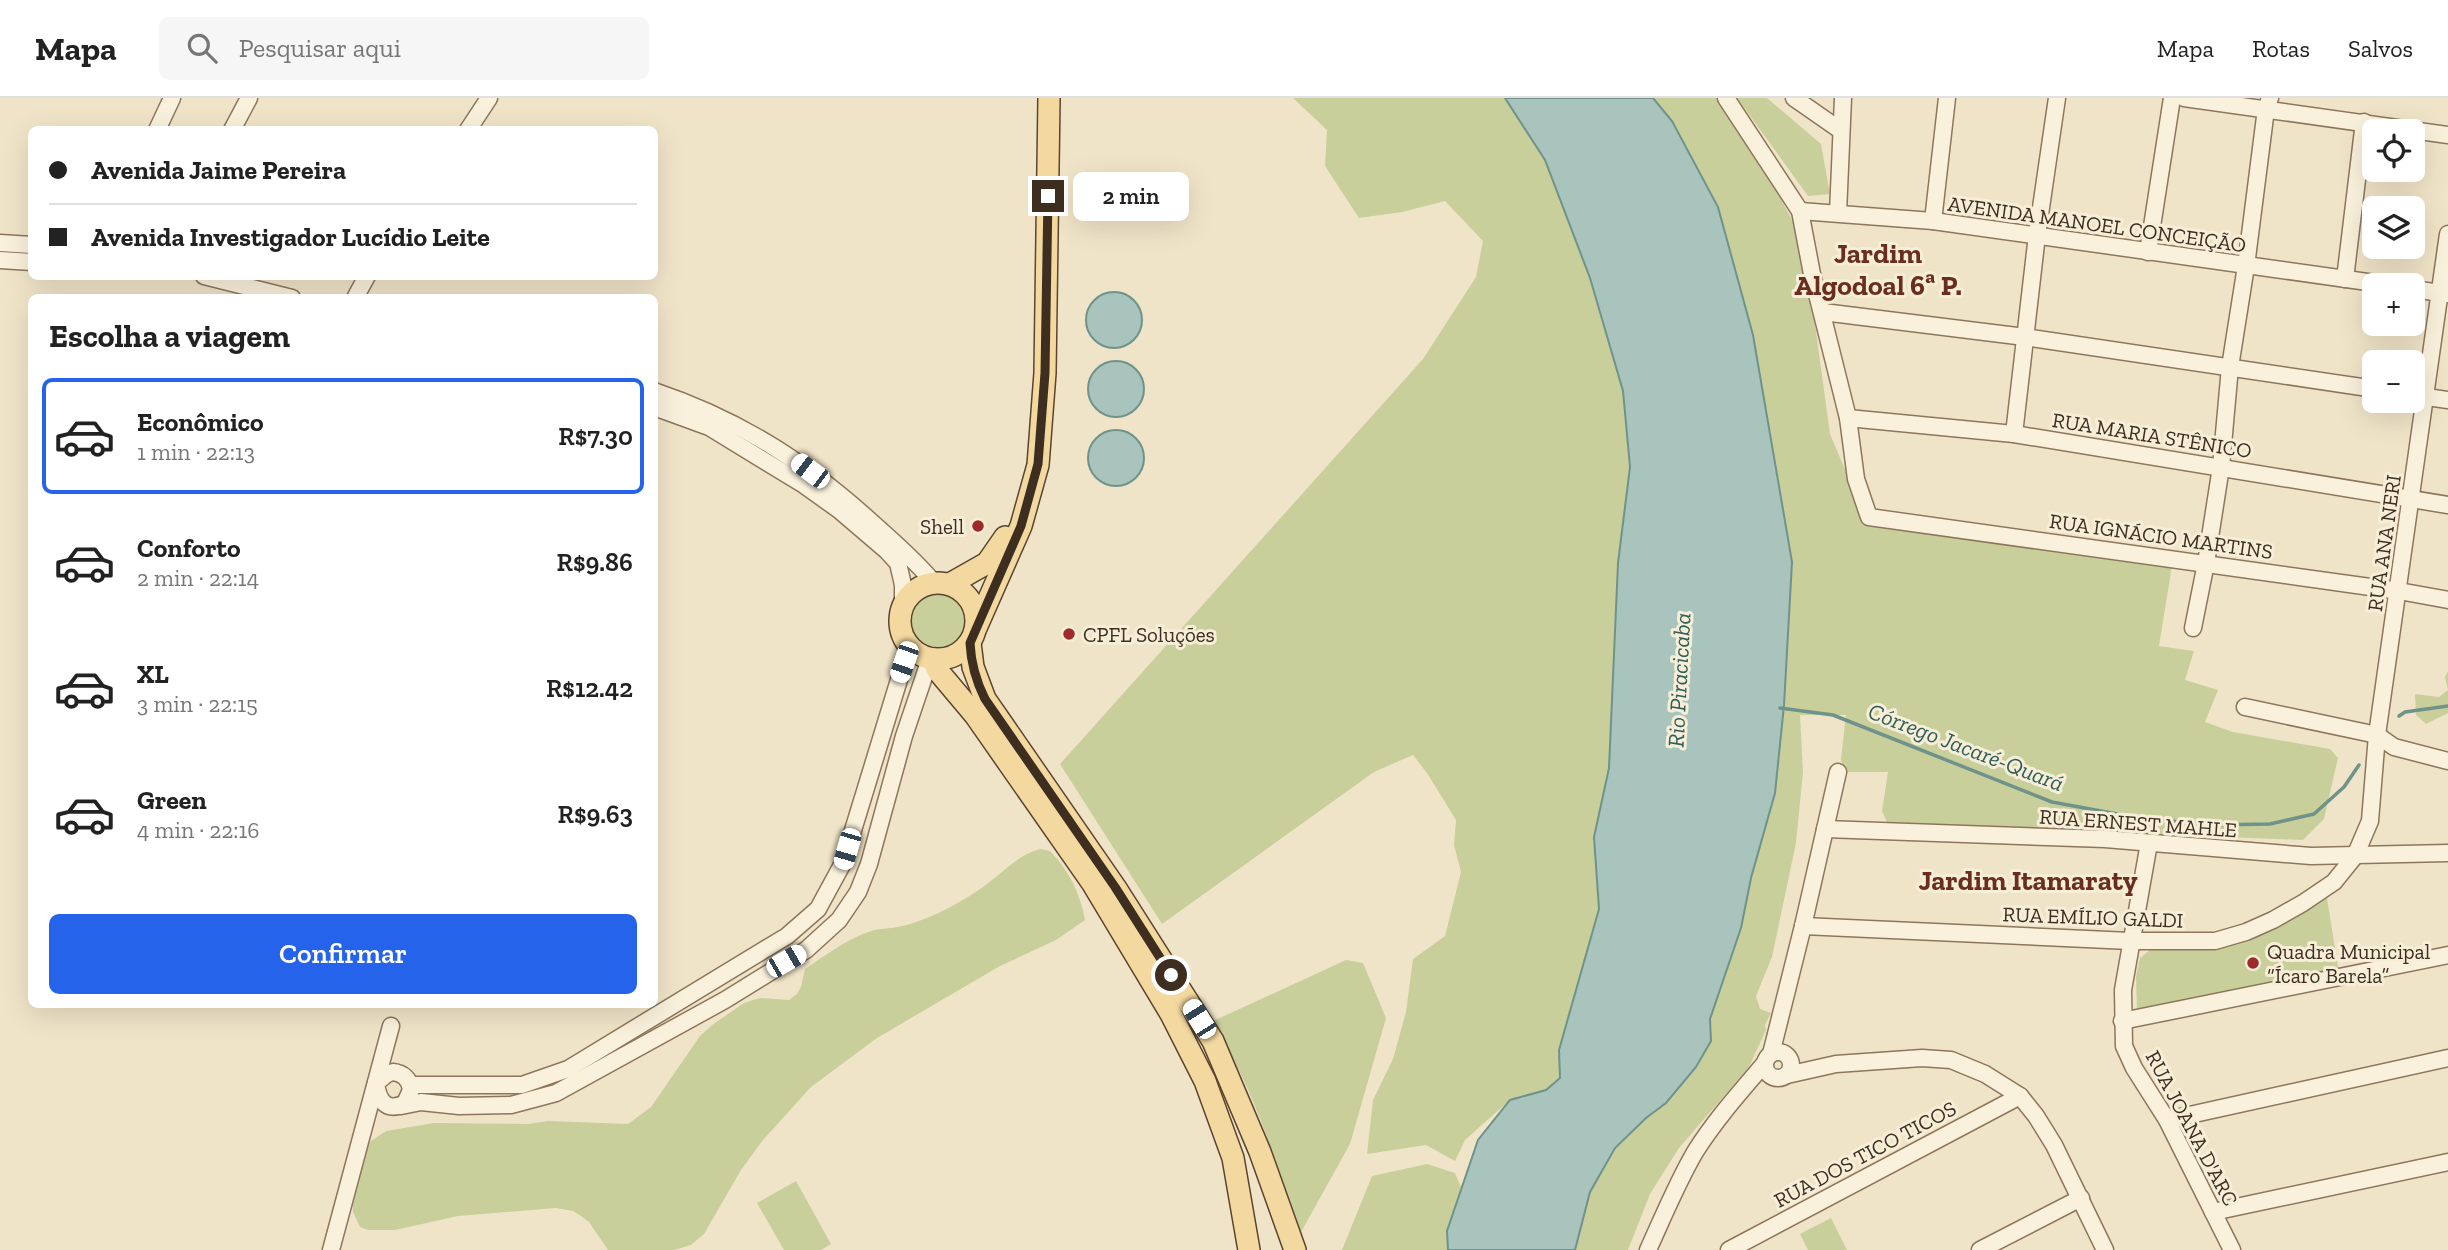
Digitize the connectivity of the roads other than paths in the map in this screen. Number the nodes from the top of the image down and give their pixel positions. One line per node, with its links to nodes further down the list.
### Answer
1 (172, 98): 15 (street)
2 (249, 98): 16 (street)
3 (489, 98): 17 (street)
4 (1036, 98): 57 (main road)
5 (1049, 98): 62 (main road)
6 (1726, 98): 22 (street)
7 (1794, 98): 18 (street)
8 (1843, 98): 18 (street)
9 (1947, 98): 24 (street)
10 (2057, 98): 26 (street)
11 (2172, 98): 29 (street)
12 (2184, 98): 13 (street)
13 (2268, 103): 14 (street); 32 (street)
14 (2362, 122)
15 (159, 126)
16 (234, 126)
17 (471, 126)
18 (1840, 130): 23 (street)
19 (2425, 131): 20 (street)
20 (2448, 135)
21 (2362, 138): 33 (street)
22 (1800, 211): 23 (street, AVENIDA MANOEL CONCEIÇÃO); 39 (street)
23 (1838, 213): 24 (street, AVENIDA MANOEL CONCEIÇÃO)
24 (1933, 221): 26 (street, AVENIDA MANOEL CONCEIÇÃO)
25 (2448, 233): 37 (street, RUA ANA NERI)
26 (2037, 235): 29 (street, AVENIDA MANOEL CONCEIÇÃO); 40 (street)
27 (0, 243): 28 (street)
28 (28, 245)
29 (2148, 252): 32 (street, AVENIDA MANOEL CONCEIÇÃO)
30 (0, 260): 31 (street)
31 (28, 262)
32 (2246, 266): 33 (street, AVENIDA MANOEL CONCEIÇÃO); 41 (street)
33 (2344, 279): 35 (street, AVENIDA MANOEL CONCEIÇÃO)
34 (220, 280): 38 (street)
35 (2362, 281)
36 (2425, 291): 37 (street)
37 (2444, 293): 42 (street, RUA ANA NERI)
38 (276, 294)
39 (1823, 312): 40 (street); 49 (street)
40 (2025, 337): 41 (street); 50 (street)
41 (2230, 367): 43 (street); 53 (street)
42 (2425, 375)
43 (2362, 387)
44 (658, 393): 52 (street)
45 (2425, 397): 46 (street)
46 (2448, 400)
47 (658, 409): 51 (street)
48 (2418, 413): 54 (street, RUA ANA NERI)
49 (1847, 418): 50 (street, RUA MARIA STÊNICO); 56 (street, RUA IGNÁCIO MARTINS)
50 (2014, 434): 53 (street, RUA MARIA STÊNICO)
51 (721, 435): 52 (street); 60 (street)
52 (793, 459): 57 (street)
53 (2221, 467): 54 (street, RUA MARIA STÊNICO); 56 (street)
54 (2410, 500): 55 (street, RUA MARIA STÊNICO); 58 (street, RUA ANA NERI)
55 (2448, 505)
56 (2206, 563): 58 (street, RUA IGNÁCIO MARTINS); 61 (street)
57 (942, 584): 60 (main road); 62 (main road)
58 (2399, 591): 59 (street, RUA IGNÁCIO MARTINS); 66 (street, RUA ANA NERI)
59 (2448, 600)
60 (903, 605): 63 (main road)
61 (2193, 628)
62 (973, 636): 64 (main road); 93 (main road)
63 (909, 647): 64 (main road); 83 (street)
64 (932, 659): 86 (street); 92 (main road)
65 (2245, 707): 66 (street)
66 (2377, 735): 67 (street); 72 (street, RUA ANA NERI)
67 (2448, 761)
68 (1838, 772): 69 (street)
69 (1825, 830): 70 (street, RUA ERNEST MAHLE); 73 (street)
70 (2149, 843): 72 (street, RUA ERNEST MAHLE); 74 (street, RUA JOANA D'ARC)
71 (2448, 853): 72 (street, RUA ERNEST MAHLE)
72 (2355, 856): 74 (street, RUA EMÍLIO GALDI)
73 (1803, 926): 74 (street, RUA EMÍLIO GALDI); 78 (street)
74 (2130, 941): 76 (street, RUA JOANA D'ARC)
75 (2448, 955): 76 (street)
76 (2122, 1021): 87 (street, RUA JOANA D'ARC)
77 (391, 1026): 82 (street)
78 (1774, 1057): 80 (street); 81 (street); 81 (street); 85 (street)
79 (2448, 1058): 87 (street)
80 (1836, 1064): 81 (street); 84 (street)
81 (1782, 1076): 85 (street)
82 (376, 1083): 83 (street); 86 (street); 91 (street)
83 (411, 1085): 86 (street)
84 (2020, 1096): 89 (street); 95 (street, RUA DOS TICO TICOS)
85 (1731, 1102): 94 (street)
86 (401, 1106)
87 (2167, 1120): 90 (street, RUA JOANA D'ARC)
88 (2448, 1162): 90 (street)
89 (2081, 1199): 96 (street); 97 (street)
90 (2213, 1212): 98 (street, RUA JOANA D'ARC)
91 (331, 1250)
92 (1249, 1250)
93 (1295, 1250)
94 (1648, 1250)
95 (1728, 1250)
96 (1980, 1250)
97 (2105, 1250)
98 (2232, 1250)

